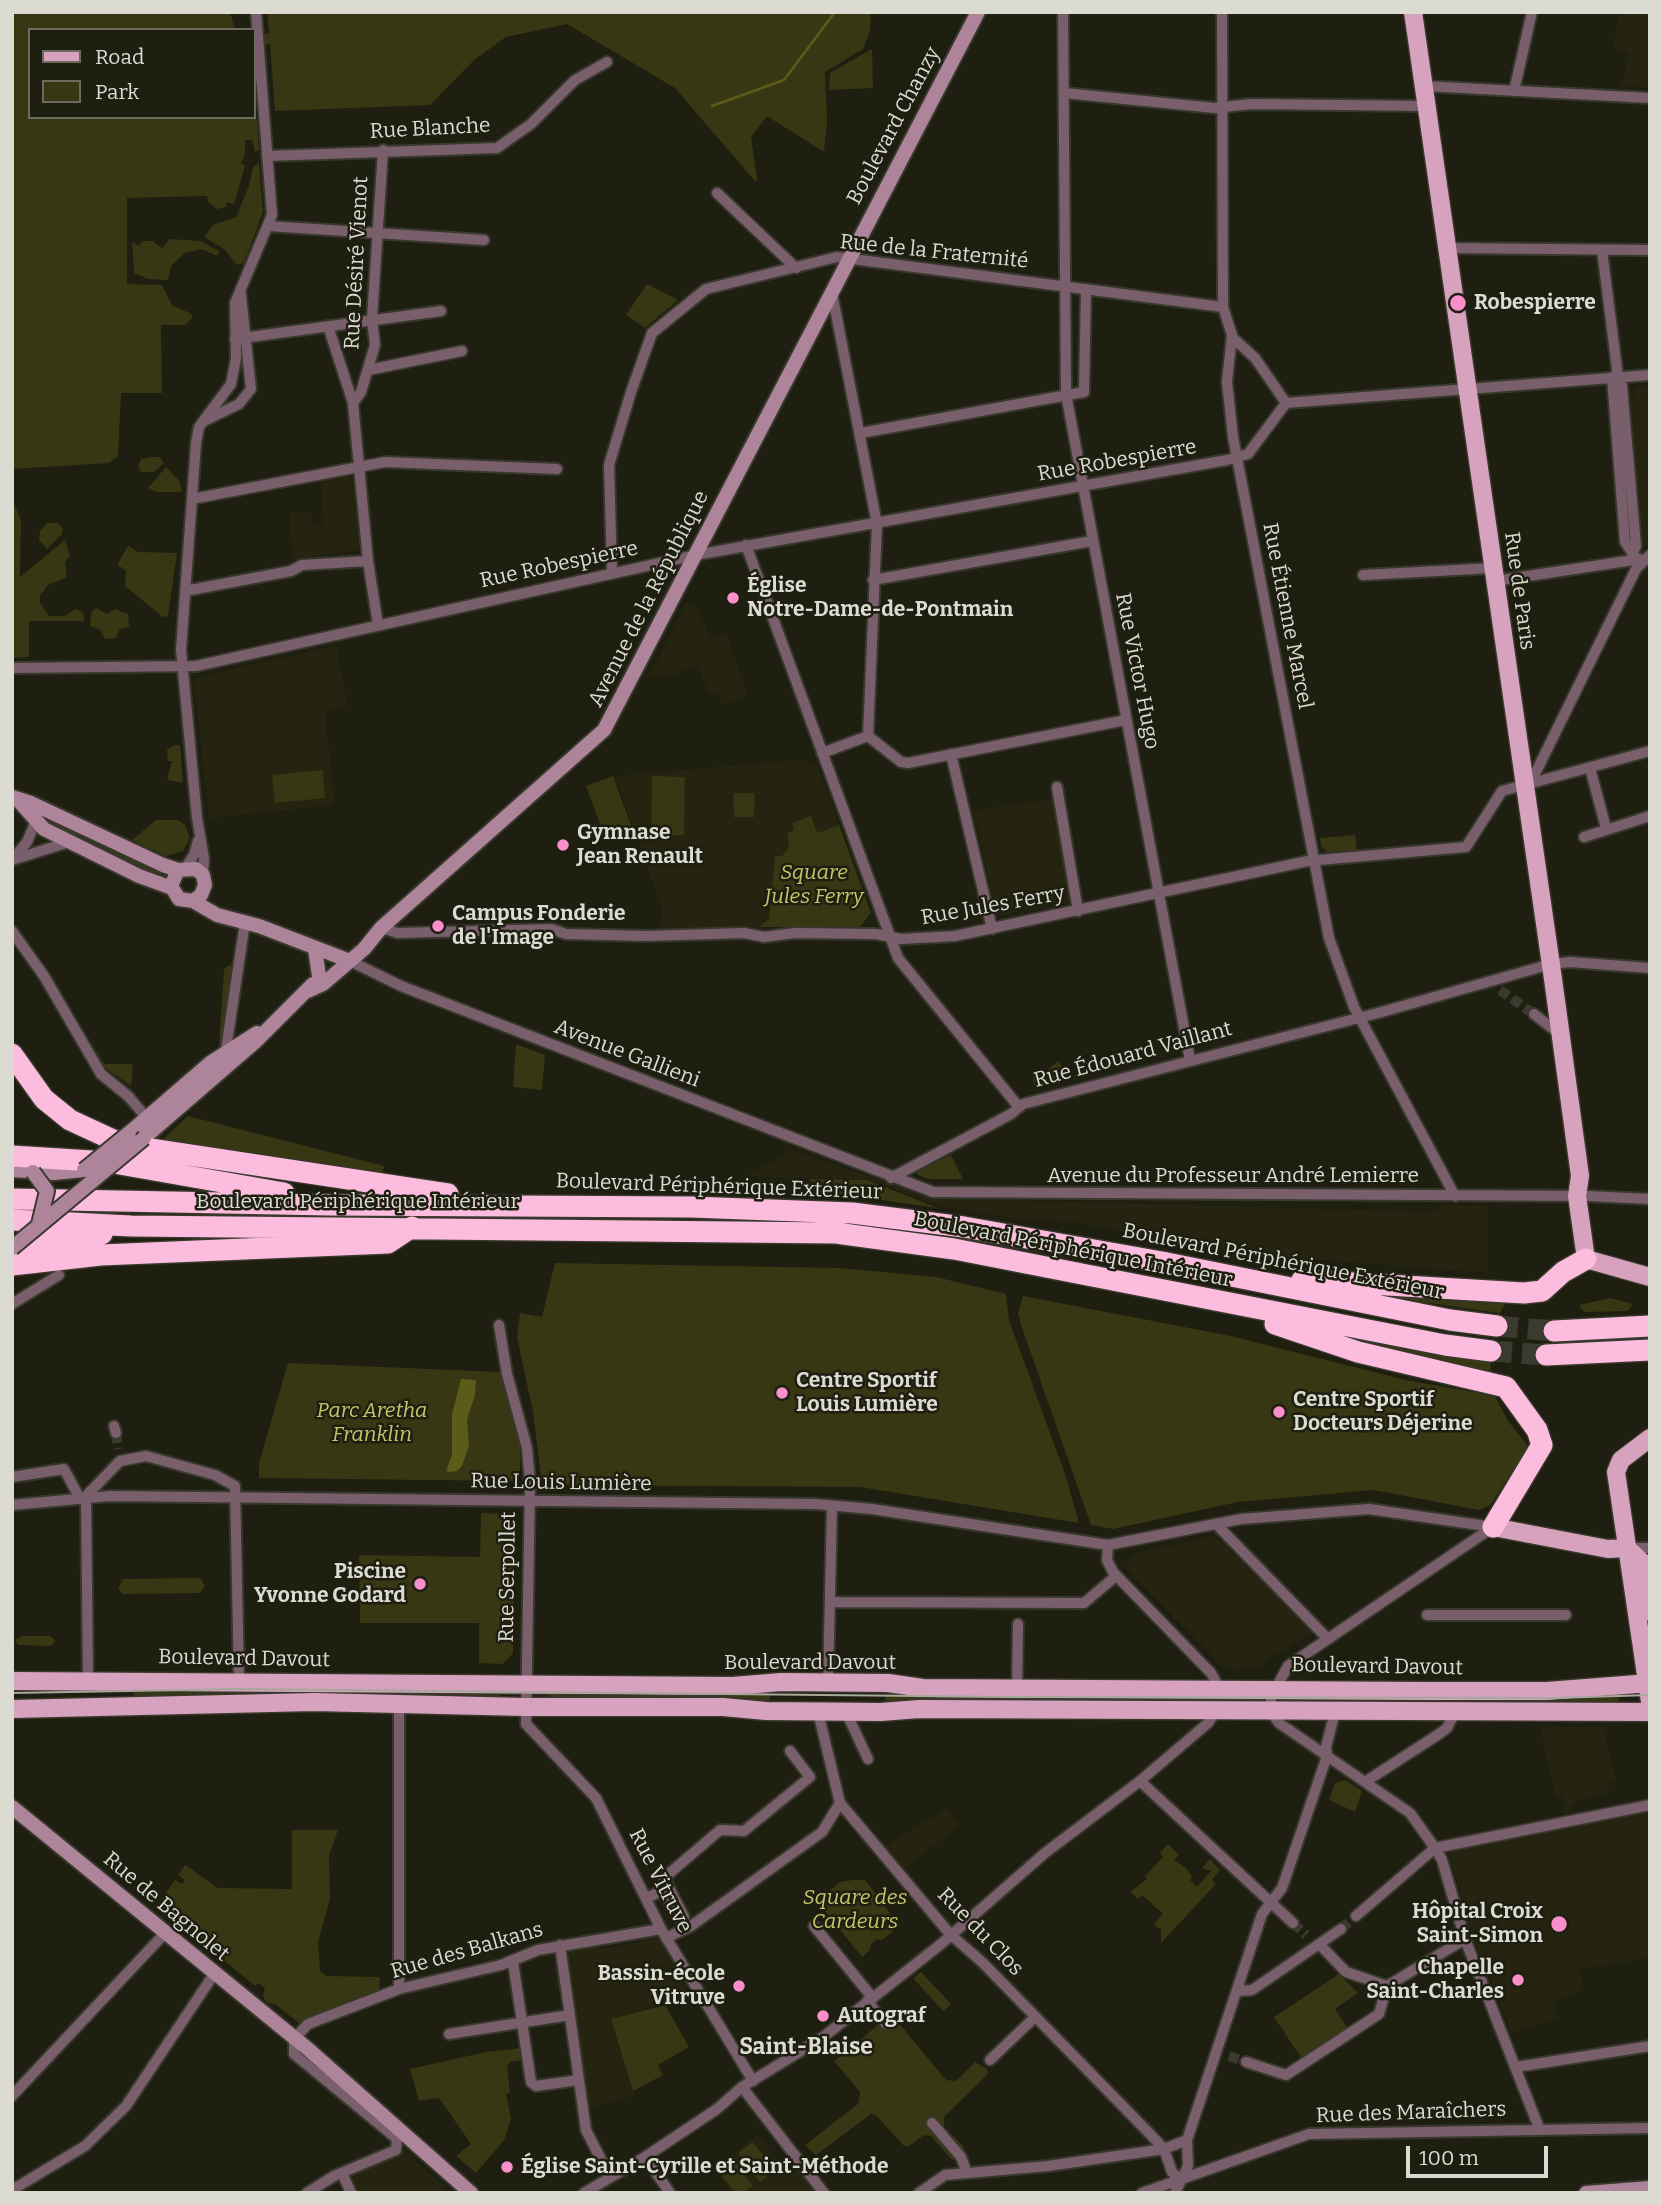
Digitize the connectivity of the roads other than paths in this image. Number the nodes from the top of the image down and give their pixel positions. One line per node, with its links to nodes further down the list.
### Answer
1 (256, 12): 15 (street)
2 (978, 12): 23 (main road, Boulevard Chanzy)
3 (1063, 12): 10 (street, Rue Victor Hugo)
4 (1222, 12): 13 (street, Rue Étienne Marcel)
5 (1413, 12): 8 (main road, Rue de Paris)
6 (1532, 12): 9 (street)
7 (607, 62): 14 (street, Rue Blanche)
8 (1424, 86): 9 (street); 12 (main road, Rue de Paris)
9 (1514, 90): 11 (street)
10 (1064, 93): 13 (street); 25 (street, Rue Victor Hugo)
11 (1650, 98)
12 (1427, 106): 13 (street); 20 (main road, Rue de Paris)
13 (1222, 107): 28 (street, Rue Étienne Marcel)
14 (383, 150): 15 (street, Rue Blanche); 18 (street, Rue Désiré Vienot)
15 (267, 156): 17 (street)
16 (717, 193): 24 (street)
17 (268, 226): 18 (street); 32 (street)
18 (375, 233): 19 (street); 30 (street, Rue Désiré Vienot)
19 (484, 240)
20 (1446, 248): 21 (street); 38 (main road, Rue de Paris)
21 (1602, 250): 22 (street); 37 (street)
22 (1650, 250)
23 (849, 259): 24 (street, Rue de la Fraternité); 25 (street, Rue de la Fraternité); 27 (main road, Avenue de la République)
24 (796, 268): 55 (street, Rue de la Fraternité)
25 (1065, 287): 26 (street, Rue de la Fraternité); 39 (street, Rue Victor Hugo)
26 (1086, 289): 28 (street, Rue de la Fraternité); 39 (street)
27 (832, 293): 43 (street); 52 (main road, Avenue de la République)
28 (1223, 307): 33 (street, Rue Étienne Marcel)
29 (441, 311): 30 (street)
30 (372, 319): 31 (street); 35 (street, Rue Désiré Vienot)
31 (328, 326): 32 (street); 41 (street)
32 (240, 338): 42 (street); 42 (street)
33 (1233, 338): 40 (street); 44 (street, Rue Étienne Marcel)
34 (462, 351): 35 (street)
35 (368, 370): 41 (street, Rue Désiré Vienot)
36 (1650, 375): 37 (street)
37 (1614, 379): 38 (street); 53 (street)
38 (1467, 389): 40 (street); 56 (main road, Rue de Paris)
39 (1066, 394): 43 (street); 47 (street, Rue Victor Hugo)
40 (1286, 402): 44 (street)
41 (354, 403): 45 (street, Rue Désiré Vienot)
42 (203, 422): 48 (street)
43 (861, 433): 49 (street)
44 (1237, 458): 47 (street, Rue Robespierre); 79 (street, Rue Étienne Marcel)
45 (361, 466): 46 (street); 48 (street); 54 (street, Rue Désiré Vienot)
46 (556, 469)
47 (1083, 486): 49 (street, Rue Robespierre); 50 (street, Rue Victor Hugo)
48 (192, 499): 59 (street)
49 (877, 524): 51 (street, Rue Robespierre); 58 (street)
50 (1093, 541): 58 (street); 63 (street, Rue Victor Hugo)
51 (746, 545): 52 (street, Rue Robespierre); 66 (street)
52 (696, 555): 55 (street, Rue Robespierre); 87 (main road, Avenue de la République)
53 (1640, 557): 56 (street); 69 (street)
54 (368, 561): 59 (street); 60 (street, Rue Désiré Vienot)
55 (612, 572): 60 (street, Rue Robespierre)
56 (1494, 574): 57 (street); 69 (main road, Rue de Paris)
57 (1363, 576)
58 (873, 580): 64 (street)
59 (185, 591): 62 (street)
60 (378, 625): 62 (street, Rue Robespierre)
61 (12, 667): 62 (street, Rue Robespierre)
62 (183, 667): 75 (street)
63 (1126, 720): 67 (street); 83 (street, Rue Victor Hugo)
64 (868, 736): 66 (street); 67 (street)
65 (1650, 751): 68 (street)
66 (822, 752): 90 (street)
67 (951, 754): 88 (street)
68 (1590, 768): 69 (street); 74 (street)
69 (1527, 783): 79 (street, Rue Jules Ferry); 93 (main road, Rue de Paris)
70 (1057, 788): 85 (street)
71 (15, 799): 73 (main road); 80 (main road)
72 (1650, 816): 74 (street)
73 (35, 823): 77 (main road); 78 (street)
74 (1606, 828): 76 (street)
75 (199, 835): 80 (street); 81 (street)
76 (1584, 837)
77 (69, 842): 78 (street); 82 (main road)
78 (12, 859)
79 (1315, 860): 83 (street, Rue Jules Ferry); 100 (street, Rue Étienne Marcel)
80 (182, 869): 81 (main road); 82 (main road)
81 (203, 875): 84 (main road)
82 (172, 888): 84 (main road)
83 (1159, 892): 85 (street, Rue Jules Ferry); 105 (street, Rue Victor Hugo)
84 (198, 897): 86 (main road)
85 (1078, 911): 88 (street, Rue Jules Ferry)
86 (238, 920): 91 (main road); 103 (street)
87 (381, 928): 90 (street, Rue Jules Ferry); 92 (main road, Avenue de la République)
88 (992, 929): 90 (street, Rue Jules Ferry)
89 (12, 931): 108 (street)
90 (888, 937): 107 (street)
91 (315, 949): 92 (main road); 95 (main road)
92 (345, 959): 95 (main road, Avenue de la République); 98 (main road, Avenue de la République); 113 (street, Avenue Gallieni)
93 (1551, 964): 94 (street, Rue Édouard Vaillant); 96 (street, Rue Édouard Vaillant); 102 (main road, Rue de Paris)
94 (1650, 968)
95 (319, 976): 98 (main road, Avenue de la République)
96 (1488, 983): 97 (street); 100 (street, Rue Édouard Vaillant)
97 (1500, 990)
98 (308, 992): 101 (main road, Avenue de la République)
99 (1534, 1014): 102 (street)
100 (1360, 1016): 105 (street, Rue Édouard Vaillant); 114 (street, Rue Étienne Marcel)
101 (264, 1030): 103 (main road, Avenue de la République); 106 (main road, Avenue de la République)
102 (1561, 1035): 115 (main road, Rue de Paris)
103 (228, 1050): 106 (street); 108 (main road, Avenue de la République)
104 (12, 1054): 118 (highway)
105 (1190, 1060): 107 (street, Rue Édouard Vaillant)
106 (217, 1074): 109 (main road, Avenue de la République)
107 (1018, 1106): 113 (street, Rue Édouard Vaillant)
108 (146, 1117): 109 (street); 112 (main road, Avenue de la République, bridge)
109 (146, 1136): 123 (main road, Avenue de la République, bridge)
110 (12, 1156): 119 (highway)
111 (12, 1170): 112 (main road, Avenue de la République)
112 (33, 1172): 123 (main road, bridge)
113 (891, 1178): 114 (street, Avenue du Professeur André Lemierre)
114 (1455, 1196): 115 (street, Avenue du Professeur André Lemierre)
115 (1583, 1196): 117 (street, Avenue du Professeur André Lemierre); 126 (main road, Rue de Paris)
116 (12, 1199): 119 (highway, Boulevard Périphérique Extérieur)
117 (1650, 1199)
118 (491, 1203): 119 (highway, Boulevard Périphérique Extérieur); 125 (highway, Boulevard Périphérique Extérieur)
119 (330, 1205)
120 (12, 1220): 121 (highway, Boulevard Périphérique Intérieur)
121 (131, 1226): 122 (highway, Boulevard Périphérique Intérieur); 124 (highway)
122 (412, 1227): 127 (highway); 130 (highway, Boulevard Périphérique Intérieur)
123 (37, 1228): 124 (main road, Avenue de la République, bridge)
124 (12, 1247)
125 (1162, 1262): 126 (highway); 133 (highway, Boulevard Périphérique Extérieur)
126 (1595, 1262): 129 (main road)
127 (12, 1265)
128 (59, 1275): 131 (street)
129 (1650, 1277)
130 (1197, 1298): 137 (highway, Boulevard Périphérique Intérieur); 147 (highway)
131 (12, 1304)
132 (499, 1325): 143 (street, Rue Serpollet)
133 (1497, 1326)
134 (1650, 1326): 135 (highway)
135 (1554, 1331)
136 (1650, 1350): 138 (highway)
137 (1491, 1351)
138 (1546, 1355)
139 (1650, 1438): 149 (main road)
140 (12, 1477): 142 (street)
141 (236, 1496): 142 (street, Rue Louis Lumière); 142 (street); 143 (street, Rue Louis Lumière); 159 (street)
142 (83, 1497): 144 (street, Rue Louis Lumière); 158 (street)
143 (528, 1502): 145 (street, Rue Louis Lumière); 162 (street, Rue Serpollet)
144 (12, 1505)
145 (832, 1506): 148 (street, Rue Louis Lumière); 152 (street)
146 (1216, 1524): 147 (street, Rue Louis Lumière); 148 (street, Rue Louis Lumière); 157 (street)
147 (1493, 1527): 149 (main road); 157 (street)
148 (1108, 1545): 151 (street)
149 (1627, 1548): 150 (street); 153 (main road); 163 (main road)
150 (1650, 1548)
151 (1116, 1576): 152 (street); 164 (street)
152 (830, 1602): 161 (street)
153 (1650, 1612)
154 (1427, 1615): 155 (street)
155 (1566, 1615)
156 (1018, 1624): 166 (street)
157 (1328, 1639): 165 (street)
158 (88, 1680): 159 (main road, Boulevard Davout); 160 (main road, Boulevard Davout)
159 (239, 1680): 162 (main road, Boulevard Davout)
160 (12, 1681)
161 (828, 1682): 162 (main road, Boulevard Davout); 166 (main road, Boulevard Davout)
162 (526, 1683): 169 (street, Rue Serpollet)
163 (1648, 1683): 165 (main road, Boulevard Davout); 167 (main road)
164 (1219, 1688): 165 (main road, Boulevard Davout); 166 (main road, Boulevard Davout)
165 (1276, 1688): 175 (street)
166 (1017, 1690)
167 (1650, 1702)
168 (399, 1703): 169 (main road, Boulevard Davout); 170 (main road, Boulevard Davout); 202 (street)
169 (525, 1707): 172 (main road, Boulevard Davout); 187 (street, Rue Vitruve)
170 (12, 1709)
171 (1456, 1710): 176 (main road, Boulevard Davout); 177 (main road, Boulevard Davout); 182 (street)
172 (818, 1712): 173 (main road, Boulevard Davout); 183 (street, Rue du Clos)
173 (846, 1712): 174 (main road, Boulevard Davout); 180 (street)
174 (1215, 1712): 175 (main road, Boulevard Davout); 181 (street)
175 (1278, 1712): 177 (main road, Boulevard Davout); 179 (street)
176 (1650, 1712)
177 (1335, 1713): 179 (street)
178 (790, 1751): 187 (street)
179 (1327, 1756): 182 (street); 188 (street)
180 (868, 1759)
181 (1140, 1781): 188 (street); 195 (street)
182 (1365, 1782): 186 (street)
183 (841, 1803): 194 (street, Rue des Balkans); 195 (street, Rue du Clos)
184 (1650, 1805): 186 (street)
185 (13, 1807): 193 (main road, Rue de Bagnolet)
186 (1435, 1848): 189 (street); 196 (street)
187 (647, 1898): 194 (street, Rue Vitruve)
188 (1272, 1904): 190 (street); 203 (street)
189 (1356, 1916)
190 (1293, 1923)
191 (814, 1926): 204 (street)
192 (1341, 1929): 198 (street)
193 (164, 1933): 200 (main road, Rue de Bagnolet); 220 (street)
194 (664, 1933): 197 (street, Rue des Balkans); 218 (street, Rue Vitruve)
195 (950, 1934): 204 (street); 206 (street, Rue du Clos)
196 (1465, 1939): 201 (street); 216 (street)
197 (560, 1945): 199 (street, Rue des Balkans); 205 (street)
198 (1318, 1947): 201 (street); 203 (street)
199 (513, 1962): 202 (street, Rue des Balkans); 207 (street)
200 (214, 1974): 210 (main road, Rue de Bagnolet); 231 (street)
201 (1387, 1986): 215 (street)
202 (399, 1989): 210 (street, Rue des Balkans)
203 (1238, 1991): 212 (street)
204 (869, 1999): 208 (street); 218 (street)
205 (570, 2015): 207 (street); 217 (street)
206 (1035, 2017): 214 (street); 225 (street, Rue du Clos)
207 (523, 2022): 209 (street); 217 (street)
208 (886, 2024)
209 (449, 2034)
210 (294, 2039): 227 (street, Rue de Bagnolet); 236 (main road, Rue de Bagnolet)
211 (1650, 2046): 216 (street)
212 (1216, 2052): 213 (street); 224 (street)
213 (1229, 2056)
214 (990, 2060)
215 (1245, 2062)
216 (1516, 2067): 222 (street)
217 (579, 2080): 229 (street)
218 (753, 2081): 219 (street)
219 (742, 2087): 226 (street); 239 (street)
220 (12, 2096)
221 (932, 2123): 228 (street)
222 (1538, 2128): 223 (street, Rue des Maraîchers); 230 (street, Rue des Maraîchers)
223 (1650, 2128)
224 (1187, 2140): 225 (street); 230 (street)
225 (1164, 2149): 228 (street); 230 (street, Rue du Clos)
226 (645, 2157): 229 (street); 238 (street)
227 (342, 2173): 234 (street); 235 (street)
228 (967, 2173): 240 (street)
229 (610, 2177): 237 (street)
230 (1180, 2179): 241 (street, Rue des Maraîchers); 242 (street)
231 (29, 2188): 233 (street)
232 (1650, 2188): 243 (main road)
233 (12, 2190)
234 (307, 2193)
235 (351, 2193)
236 (471, 2193)
237 (584, 2193)
238 (670, 2193)
239 (824, 2193)
240 (919, 2193)
241 (1142, 2193)
242 (1175, 2193)
243 (1587, 2193)

